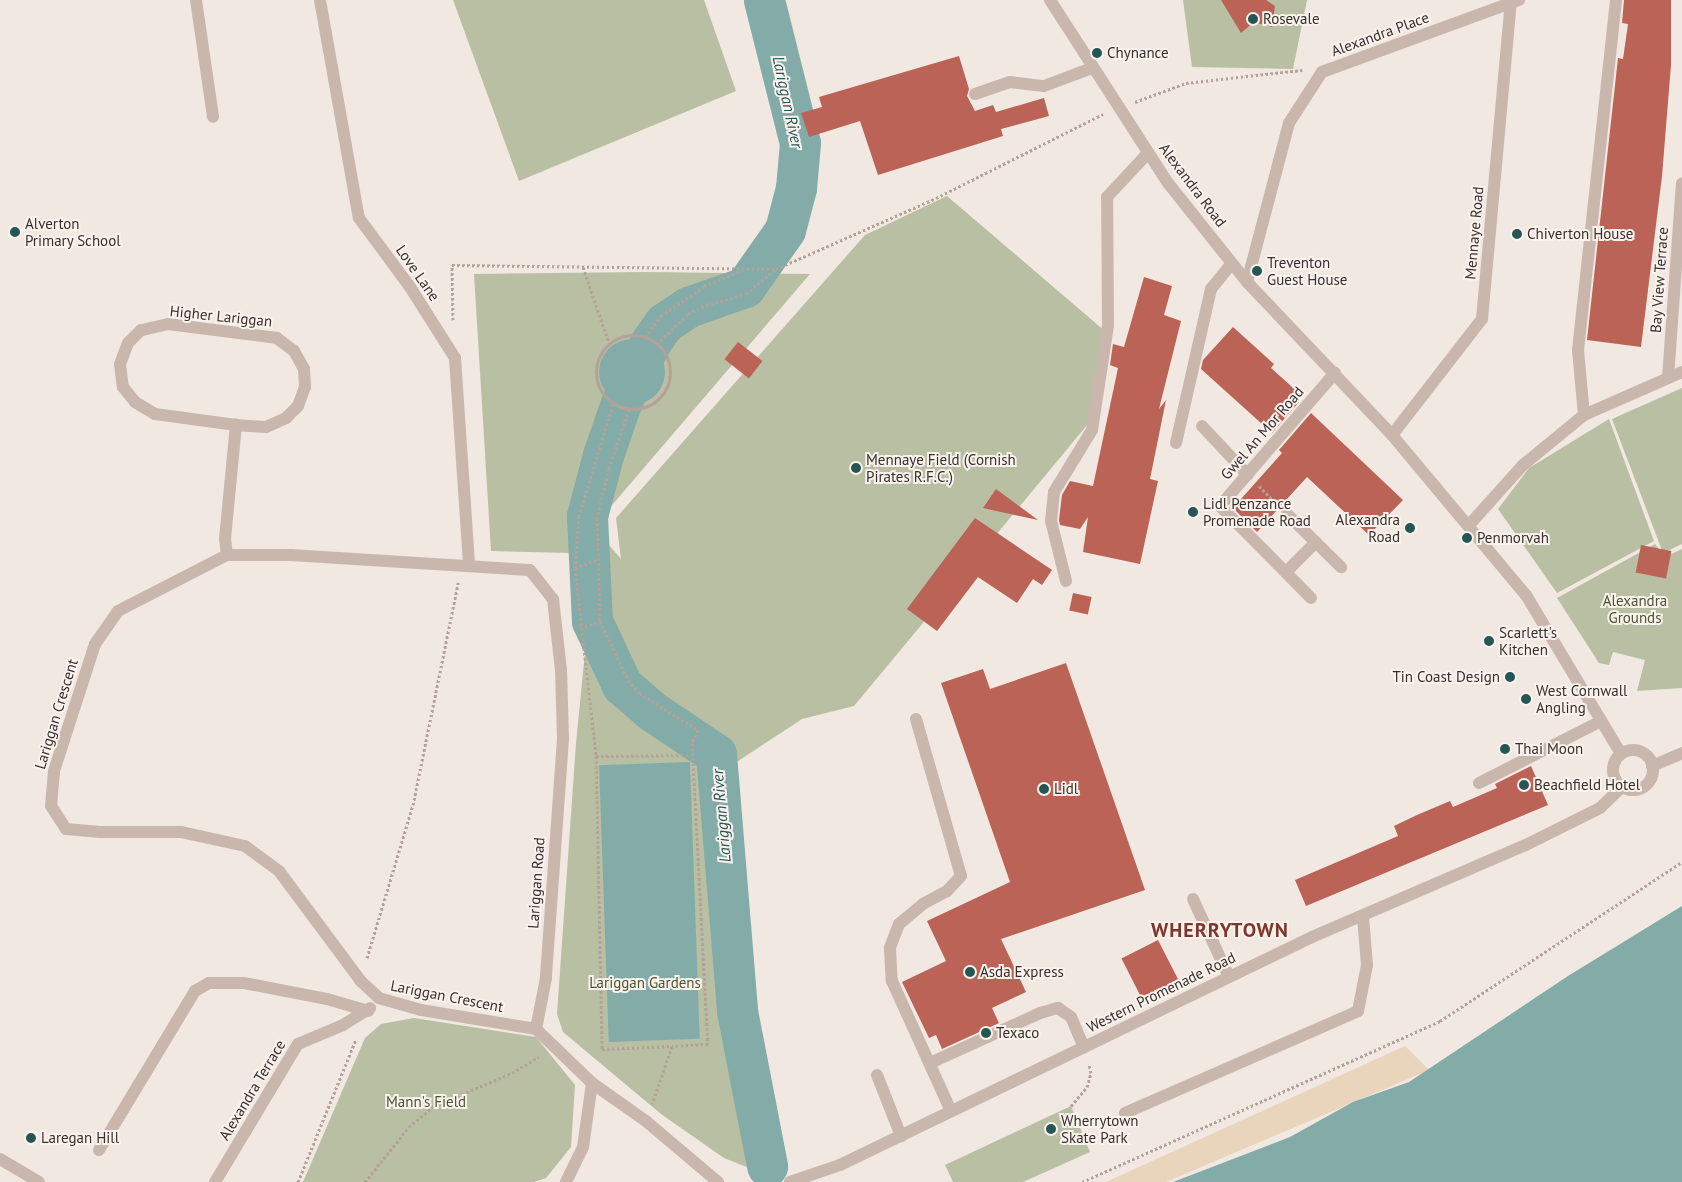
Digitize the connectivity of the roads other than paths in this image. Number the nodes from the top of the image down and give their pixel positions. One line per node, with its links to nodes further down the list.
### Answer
1 (196, 0): 8 (street)
2 (320, 0): 26 (street, Love Lane)
3 (1050, 0): 6 (street, Alexandra Road)
4 (1616, 0): 16 (street)
5 (1515, 2): 12 (street, Alexandra Place); 19 (street, Mennaye Road)
6 (1092, 68): 7 (street); 9 (street, Alexandra Road)
7 (975, 94)
8 (213, 116)
9 (1148, 153): 11 (street, Alexandra Road); 29 (street)
10 (1682, 184): 15 (street, Bay View Terrace)
11 (1232, 263): 12 (street, Alexandra Road); 20 (street)
12 (1247, 282): 14 (street, Alexandra Road)
13 (1682, 372): 15 (street)
14 (1335, 373): 19 (street, Alexandra Road); 21 (street, Gwel An Mor Road)
15 (1668, 378): 16 (street)
16 (1584, 415): 23 (street)
17 (236, 425): 17 (street, Higher Lariggan); 25 (street)
18 (1202, 426): 21 (street)
19 (1392, 435): 23 (street, Alexandra Road)
20 (1176, 443)
21 (1248, 475): 28 (street, Gwel An Mor Road)
22 (1287, 514): 24 (street)
23 (1470, 524): 32 (street, Alexandra Road)
24 (1316, 542): 27 (street); 28 (street)
25 (227, 555): 26 (street, Lariggan Crescent); 41 (street, Lariggan Crescent)
26 (465, 566): 43 (street, Lariggan Road)
27 (1341, 567)
28 (1286, 572): 30 (street, Gwel An Mor Road)
29 (1066, 581)
30 (1311, 598)
31 (916, 719): 45 (street)
32 (1602, 721): 34 (street, Alexandra Road); 36 (street)
33 (1682, 753): 35 (street)
34 (1621, 754): 35 (street); 37 (street)
35 (1652, 766): 37 (street)
36 (1479, 783)
37 (1623, 786): 39 (street, Western Promenade Road)
38 (1193, 899): 40 (street)
39 (1363, 917): 40 (street, Western Promenade Road); 49 (street)
40 (1229, 977): 44 (street, Western Promenade Road)
41 (379, 998): 42 (street, Alexandra Terrace); 43 (street, Lariggan Crescent)
42 (368, 1011): 51 (street); 54 (street, Alexandra Terrace)
43 (536, 1029): 47 (street)
44 (1084, 1047): 45 (street); 48 (street, Western Promenade Road)
45 (930, 1063): 48 (street)
46 (877, 1075): 50 (street)
47 (592, 1083): 55 (street); 56 (street)
48 (951, 1111): 50 (street, Western Promenade Road)
49 (1124, 1113)
50 (900, 1136): 57 (street, Western Promenade Road)
51 (99, 1150)
52 (0, 1159): 53 (street)
53 (39, 1182)
54 (215, 1182)
55 (566, 1182)
56 (718, 1182)
57 (790, 1182)

